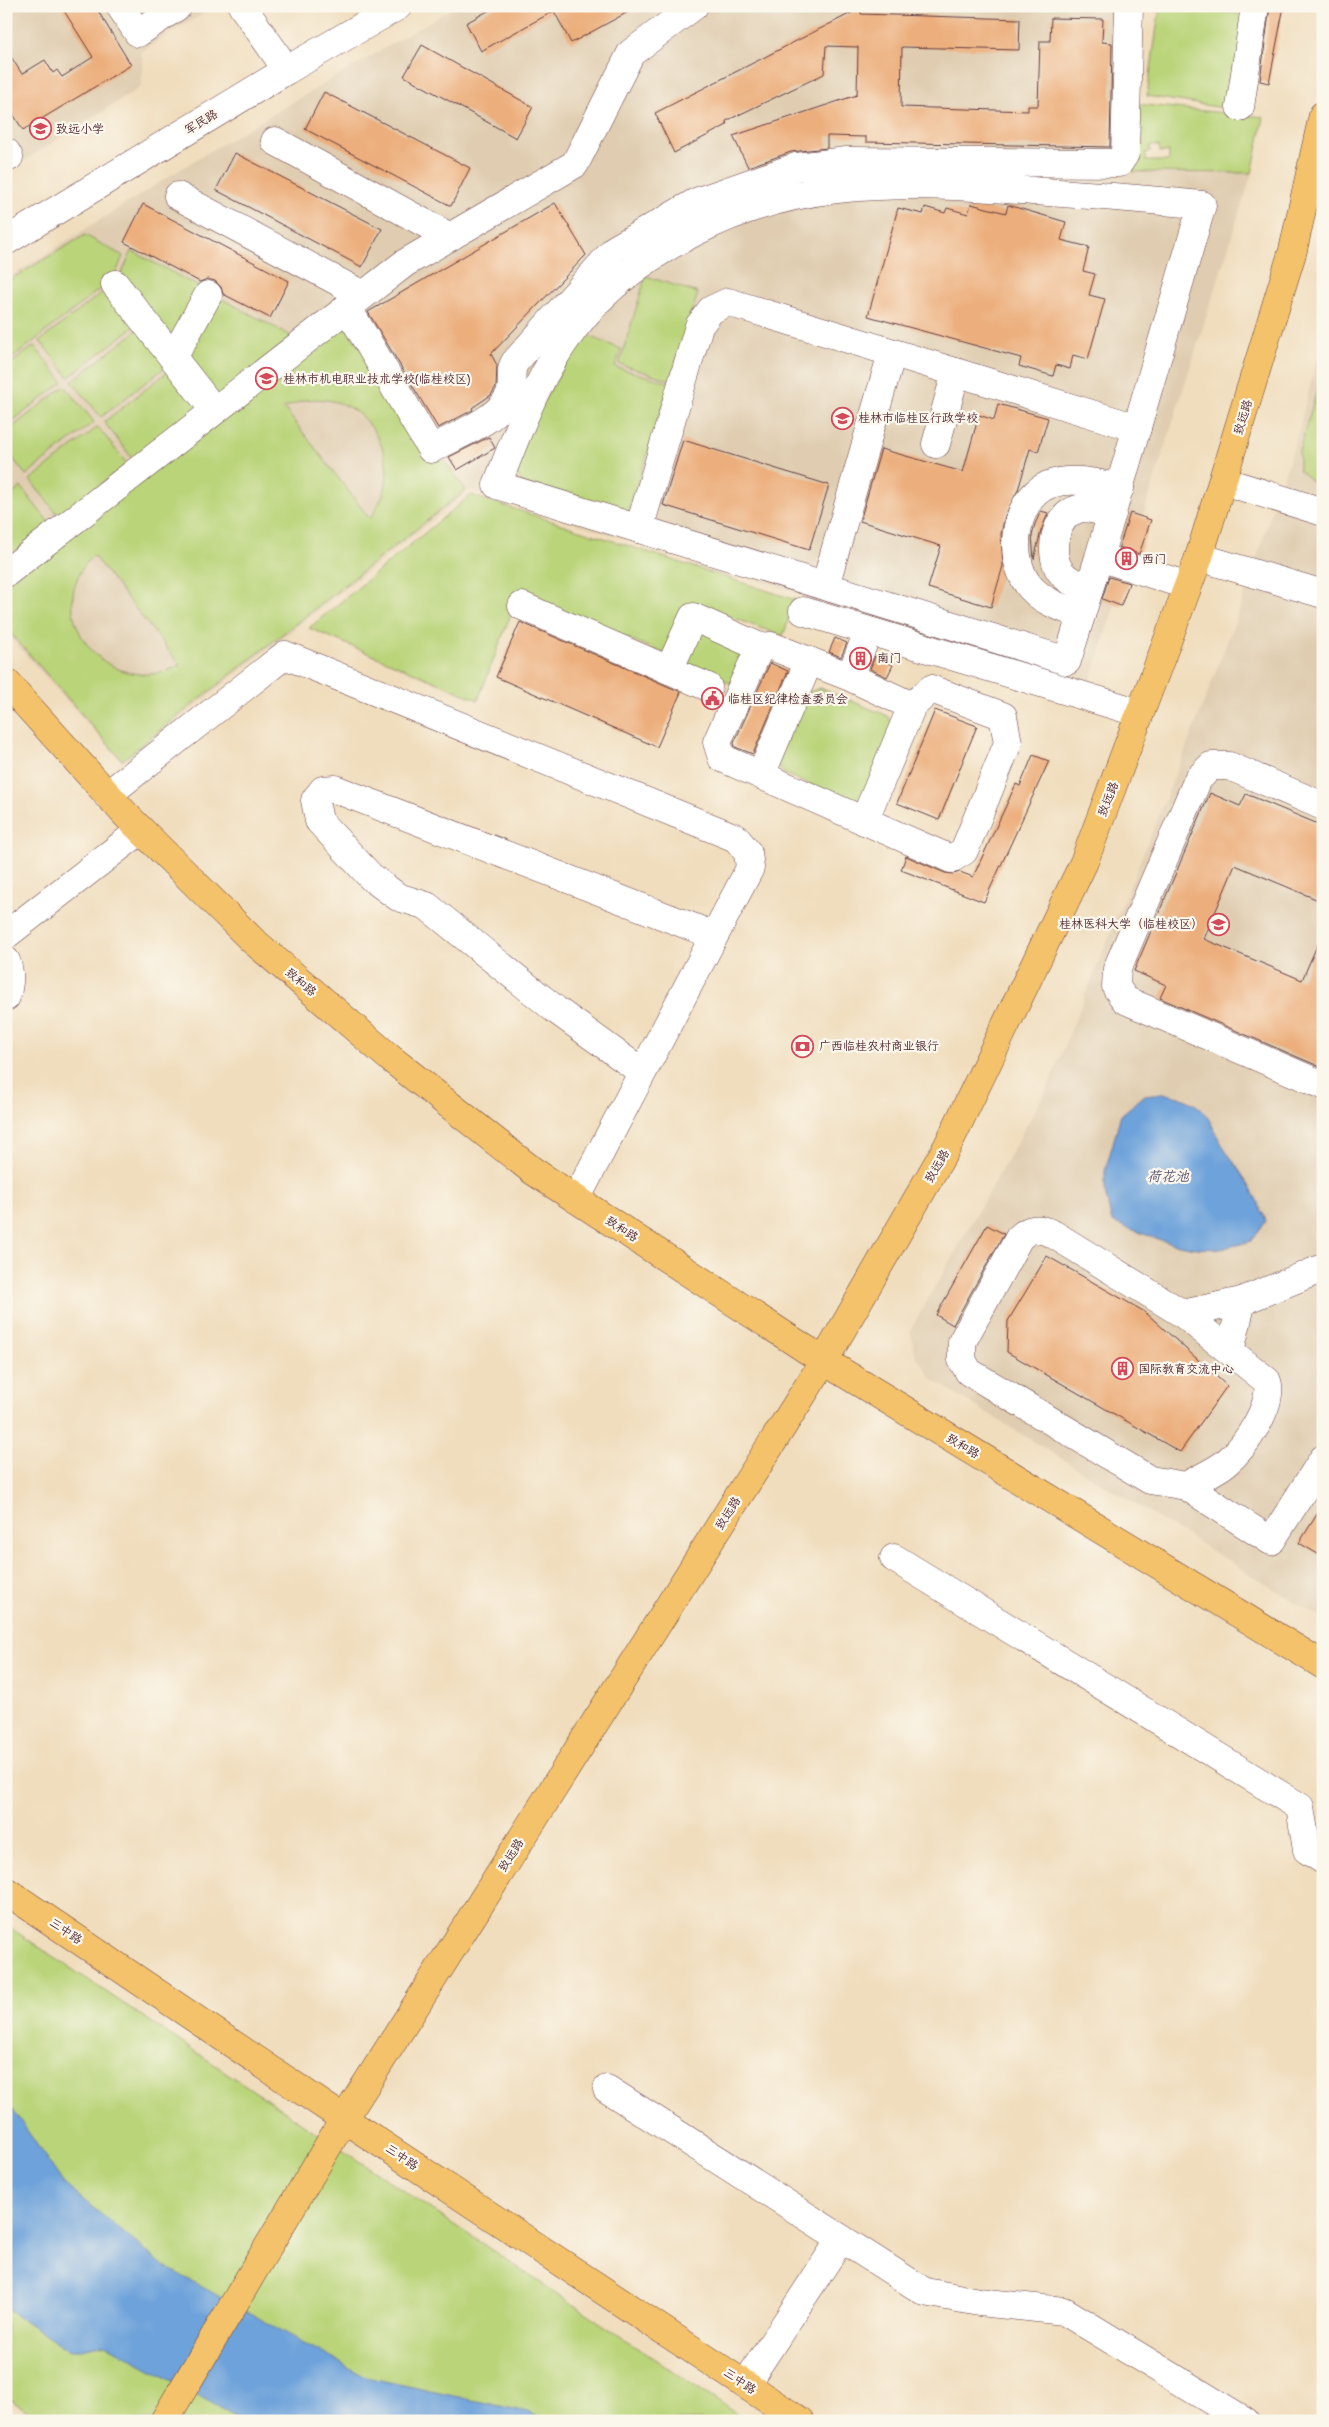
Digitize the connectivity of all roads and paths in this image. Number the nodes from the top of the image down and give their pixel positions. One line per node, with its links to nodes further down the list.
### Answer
1 (120, 6): 2 (street)
2 (178, 6)
3 (242, 6): 9 (street)
4 (373, 6): 9 (street, 军民路)
5 (398, 6): 9 (street, 军民路)
6 (694, 6): 15 (street)
7 (1129, 6): 19 (street)
8 (1255, 6): 10 (street)
9 (284, 65): 14 (street, 军民路); 16 (street, 军民路)
10 (1240, 107)
11 (1323, 115): 26 (main road, 致远路)
12 (275, 141): 15 (street)
13 (178, 196): 19 (street)
14 (6, 222)
15 (450, 237): 19 (street)
16 (6, 241)
17 (114, 284): 21 (street)
18 (208, 295): 21 (street)
19 (355, 301): 23 (street)
20 (892, 353): 22 (street); 31 (street); 36 (street)
21 (173, 358): 23 (street)
22 (956, 372): 24 (street); 25 (street)
23 (214, 410): 35 (street)
24 (1137, 428): 27 (street); 31 (street)
25 (936, 444)
26 (1223, 481): 28 (street); 34 (main road, 致远路)
27 (1120, 488): 29 (street); 30 (street)
28 (1323, 512)
29 (1112, 514): 32 (street); 33 (street)
30 (1019, 524): 32 (street); 42 (street)
31 (639, 529): 36 (street)
32 (1055, 536): 38 (street)
33 (1099, 557): 37 (street); 38 (street)
34 (1199, 557): 37 (main road, 致远路); 39 (street)
35 (6, 573)
36 (824, 586): 42 (street)
37 (1188, 586): 51 (main road, 致远路)
38 (1089, 590): 42 (street)
39 (1323, 594)
40 (522, 606): 46 (street)
41 (803, 612): 43 (street)
42 (1081, 615)
43 (868, 632): 47 (street); 51 (street)
44 (760, 647): 45 (street); 46 (street); 52 (street)
45 (809, 661): 47 (street); 52 (street)
46 (669, 670): 49 (street)
47 (850, 677): 50 (street)
48 (6, 682): 53 (main road, 致和路)
49 (708, 687)
50 (912, 706): 55 (street); 55 (street)
51 (1140, 714): 68 (main road, 致远路)
52 (761, 775): 55 (street)
53 (107, 795): 56 (main road, 致和路); 58 (street)
54 (1323, 806): 62 (street)
55 (864, 821)
56 (141, 830): 57 (street); 63 (main road, 致和路)
57 (6, 935)
58 (713, 935): 61 (street); 61 (street)
59 (6, 961): 60 (street)
60 (6, 997)
61 (642, 1072): 63 (street)
62 (1323, 1085)
63 (576, 1199): 68 (main road, 致和路)
64 (1323, 1268): 65 (street)
65 (1242, 1301): 66 (street); 67 (street)
66 (1183, 1314): 67 (street); 70 (street)
67 (1230, 1351): 70 (street)
68 (824, 1361): 72 (main road, 致和路); 76 (main road, 致远路)
69 (1323, 1459): 70 (street)
70 (1186, 1486)
71 (894, 1558): 73 (street)
72 (1323, 1665)
73 (1323, 1860)
74 (6, 1891): 76 (main road, 三中路)
75 (607, 2089): 77 (street)
76 (344, 2119): 78 (main road, 三中路); 79 (main road, 致远路)
77 (841, 2239): 78 (street); 81 (street)
78 (745, 2385): 80 (main road, 三中路)
79 (164, 2421)
80 (800, 2421)
81 (1246, 2421)

